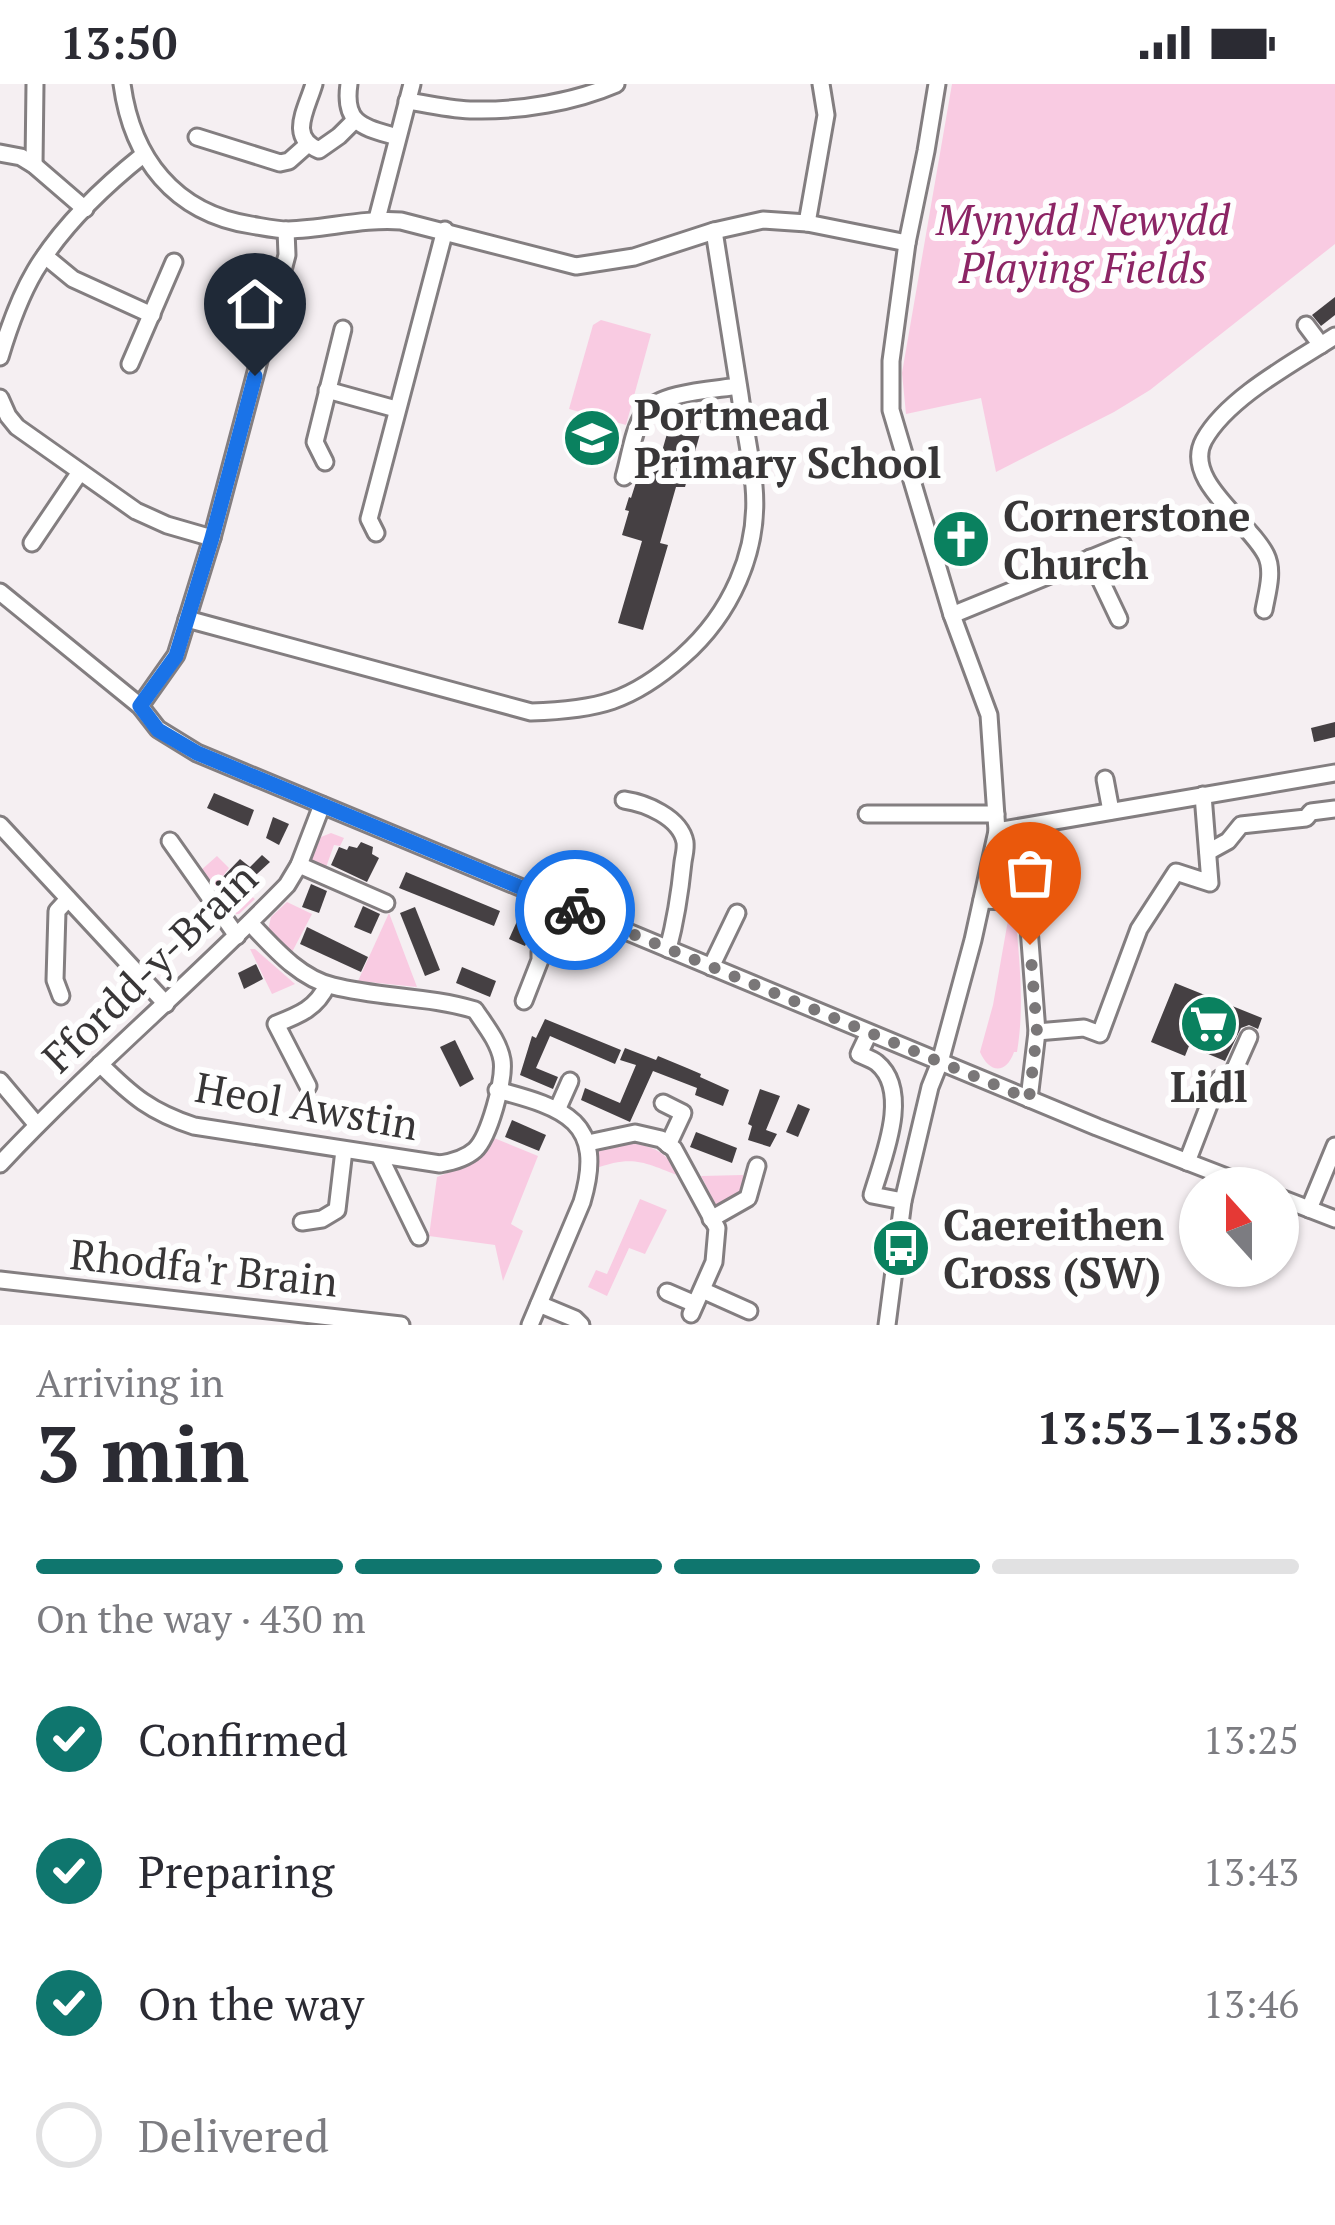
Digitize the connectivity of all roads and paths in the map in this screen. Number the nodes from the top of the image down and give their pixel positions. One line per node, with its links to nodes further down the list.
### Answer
1 (35, 84): 17 (street)
2 (122, 84): 15 (street)
3 (314, 84): 13 (street)
4 (349, 84): 9 (street)
5 (616, 84): 8 (street)
6 (821, 84): 20 (street)
7 (937, 84): 24 (street)
8 (410, 93): 11 (street)
9 (354, 121): 11 (street); 13 (street)
10 (197, 137): 12 (street)
11 (397, 137): 19 (street)
12 (220, 145): 13 (street); 16 (street)
13 (307, 145)
14 (0, 153): 17 (street)
15 (143, 155): 18 (street); 21 (street)
16 (215, 164)
17 (34, 165): 18 (street)
18 (85, 209): 25 (street)
19 (377, 219): 21 (street); 22 (street)
20 (807, 223): 23 (street); 24 (street)
21 (286, 230): 43 (street)
22 (445, 230): 23 (street); 37 (street)
23 (714, 232): 34 (street)
24 (907, 243): 49 (street)
25 (46, 256): 27 (street); 28 (street)
26 (175, 262): 28 (street)
27 (8, 305): 32 (street)
28 (152, 315): 33 (street)
29 (1306, 325): 31 (street)
30 (343, 329): 35 (street)
31 (1328, 341): 48 (street)
32 (0, 357)
33 (130, 364)
34 (738, 386): 41 (street); 50 (street)
35 (327, 391): 37 (street); 39 (street)
36 (0, 398): 38 (street)
37 (396, 409): 42 (street)
38 (4, 420): 40 (street)
39 (325, 462)
40 (80, 472): 43 (street); 44 (street)
41 (624, 477)
42 (352, 530)
43 (212, 538): 50 (street)
44 (32, 543)
45 (1123, 545): 46 (street)
46 (1090, 558): 49 (street); 51 (street)
47 (0, 592): 52 (street)
48 (1264, 610)
49 (952, 615): 61 (street)
50 (187, 619): 52 (street)
51 (1119, 619)
52 (140, 706): 57 (street)
53 (1335, 773): 55 (street)
54 (1105, 779): 59 (street)
55 (1203, 795): 59 (street); 64 (street)
56 (624, 800): 72 (street)
57 (322, 805): 65 (street, Ffordd-y-Brain); 69 (street)
58 (1335, 809): 64 (street)
59 (1112, 811): 61 (street)
60 (867, 814): 61 (street)
61 (997, 822): 67 (street)
62 (0, 825): 66 (street)
63 (170, 841): 71 (street, Heol Awstin)
64 (1208, 852): 78 (street)
65 (299, 865): 68 (street); 71 (street, Ffordd-y-Brain)
66 (68, 898): 75 (street); 77 (street)
67 (982, 900): 78 (street); 81 (street)
68 (386, 903)
69 (560, 904): 72 (street); 76 (street)
70 (737, 913): 73 (street)
71 (243, 930): 74 (street, Heol Awstin); 77 (street, Ffordd-y-Brain)
72 (668, 949): 73 (street)
73 (711, 967): 79 (street)
74 (327, 985): 85 (street); 86 (street, Heol Awstin)
75 (61, 996)
76 (524, 1001)
77 (166, 1004): 82 (street, Ffordd-y-Brain)
78 (1037, 1032): 87 (street)
79 (869, 1033): 81 (street); 100 (street)
80 (1249, 1037): 96 (street)
81 (940, 1062): 87 (street); 100 (street)
82 (100, 1064): 90 (street, Ffordd-y-Brain); 94 (street, Heol Awstin)
83 (0, 1081): 90 (street)
84 (570, 1081): 89 (street)
85 (308, 1085)
86 (497, 1090): 89 (street); 95 (street, Heol Awstin)
87 (1029, 1099): 96 (street)
88 (663, 1103): 92 (street)
89 (558, 1108): 91 (street)
90 (37, 1125): 97 (street, Ffordd-y-Brain)
91 (588, 1143): 92 (street); 110 (street)
92 (668, 1145): 104 (street)
93 (1335, 1146): 102 (street)
94 (344, 1150): 95 (street, Heol Awstin); 106 (street)
95 (379, 1155): 103 (street)
96 (1187, 1162): 99 (street)
97 (0, 1164)
98 (757, 1166): 104 (street)
99 (1200, 1167)
100 (903, 1201): 115 (street)
101 (1299, 1205): 102 (street)
102 (1309, 1209): 105 (street)
103 (429, 1216)
104 (711, 1219): 109 (street)
105 (1335, 1219)
106 (302, 1222)
107 (0, 1280): 112 (street, Rhodfa'r Brain)
108 (667, 1292): 109 (street)
109 (696, 1303): 111 (street)
110 (539, 1304): 113 (street); 114 (street)
111 (749, 1311)
112 (400, 1325)
113 (530, 1325)
114 (580, 1325)
115 (887, 1325)

